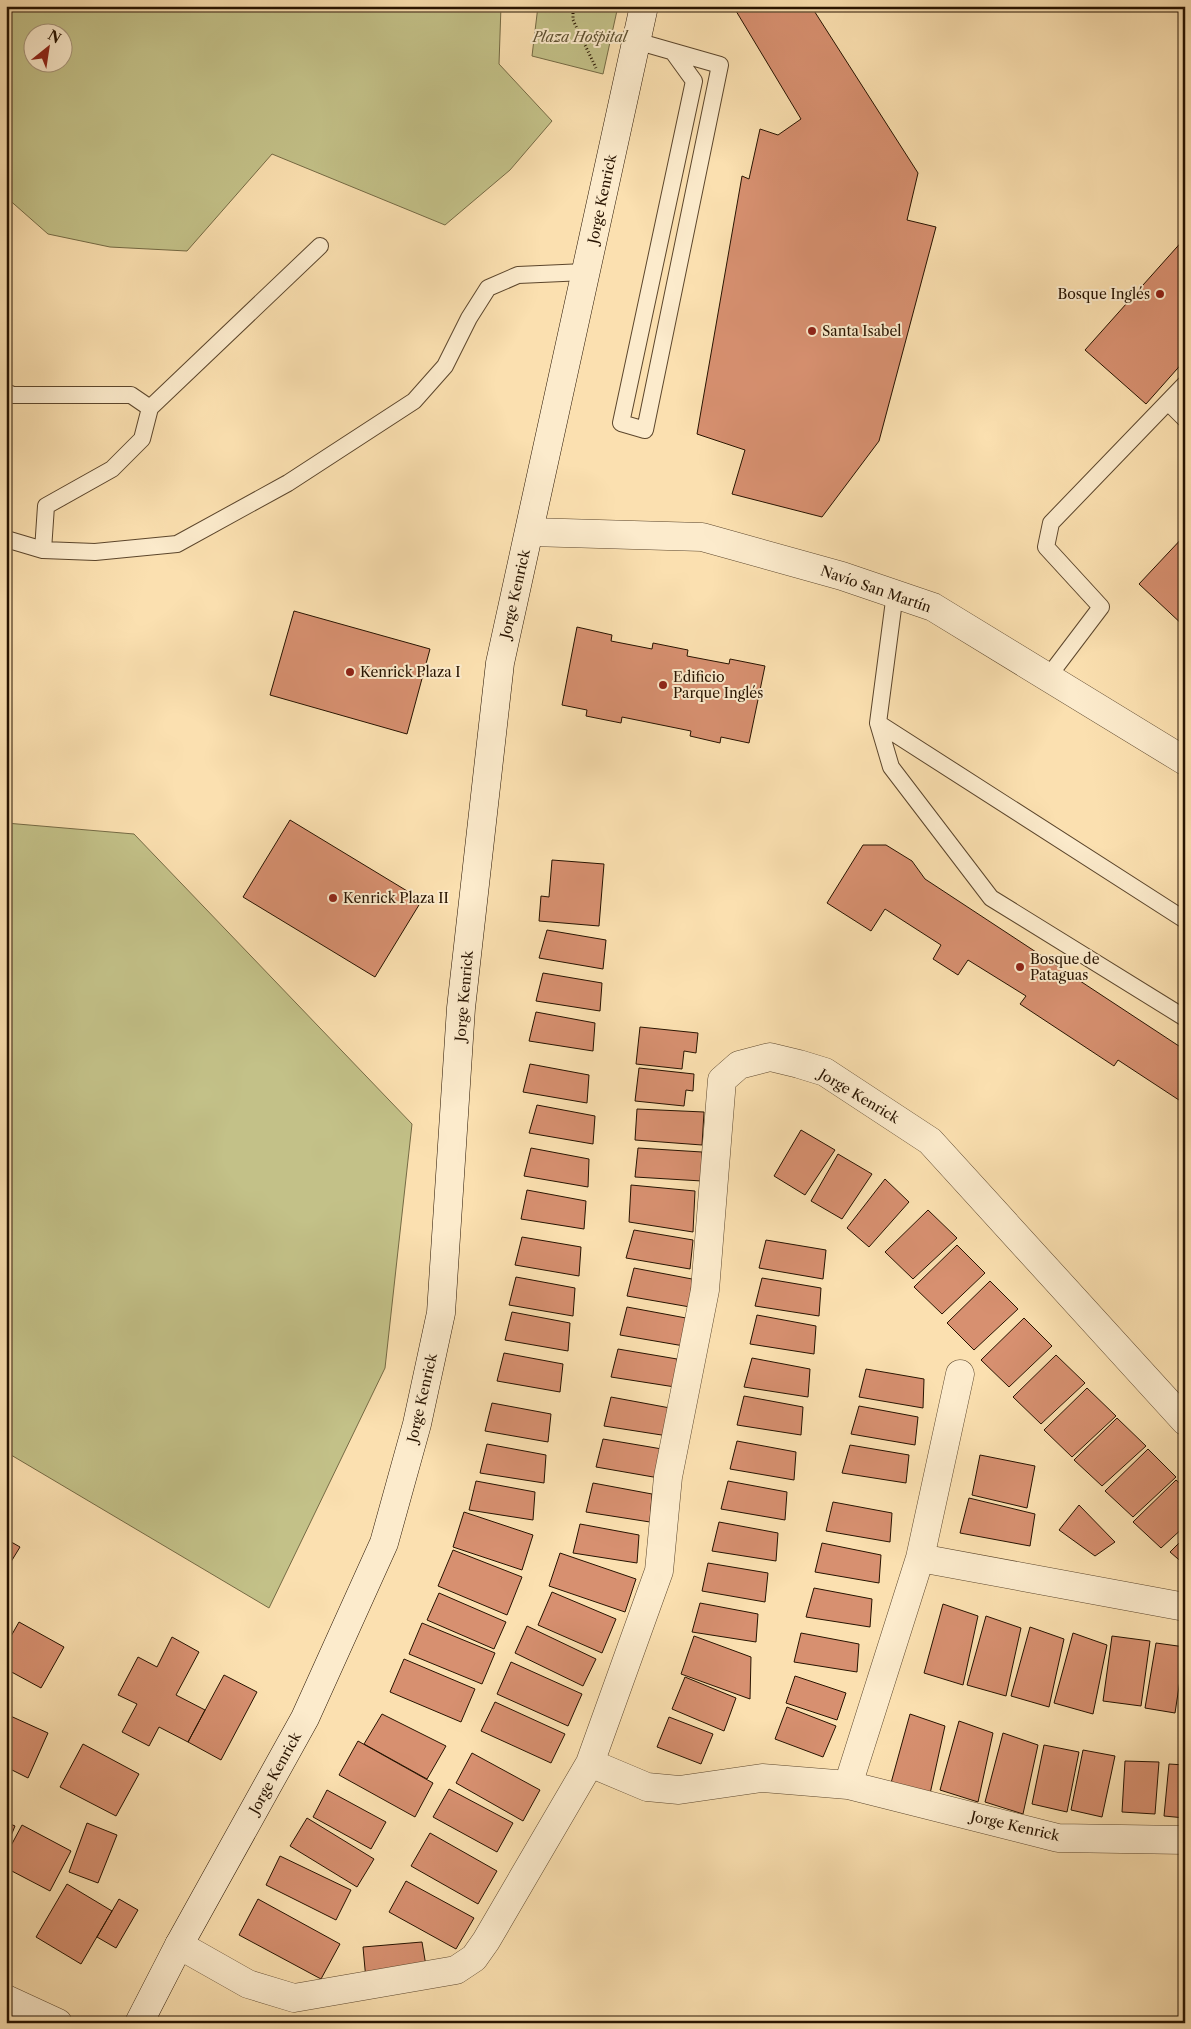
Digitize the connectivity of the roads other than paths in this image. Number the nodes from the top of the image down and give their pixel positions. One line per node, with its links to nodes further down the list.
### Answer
1 (644, 6): 2 (street, Jorge Kenrick)
2 (636, 42): 3 (lane); 5 (street, Jorge Kenrick)
3 (673, 52): 3 (lane)
4 (320, 246): 9 (lane)
5 (585, 272): 11 (street, Jorge Kenrick); 13 (lane)
6 (1185, 384): 8 (lane)
7 (6, 392): 9 (lane)
8 (1168, 402): 10 (lane); 15 (lane)
9 (150, 408): 13 (lane)
10 (1185, 419)
11 (530, 532): 14 (street, Navío San Martín); 27 (street, Jorge Kenrick)
12 (6, 539): 13 (lane)
13 (43, 550)
14 (895, 593): 15 (street, Navío San Martín); 16 (lane)
15 (1048, 677): 17 (street, Navío San Martín)
16 (878, 723): 18 (lane); 19 (lane)
17 (1185, 760)
18 (1185, 920)
19 (1185, 1018)
20 (960, 1374): 22 (street)
21 (1185, 1421): 24 (street, Jorge Kenrick)
22 (920, 1558): 23 (street); 25 (street)
23 (1185, 1606)
24 (590, 1763): 25 (street, Jorge Kenrick); 27 (street, Jorge Kenrick)
25 (848, 1785): 26 (street, Jorge Kenrick)
26 (1185, 1840)
27 (179, 1945): 30 (street, Jorge Kenrick)
28 (6, 1999): 29 (street)
29 (58, 2023)
30 (139, 2023)

